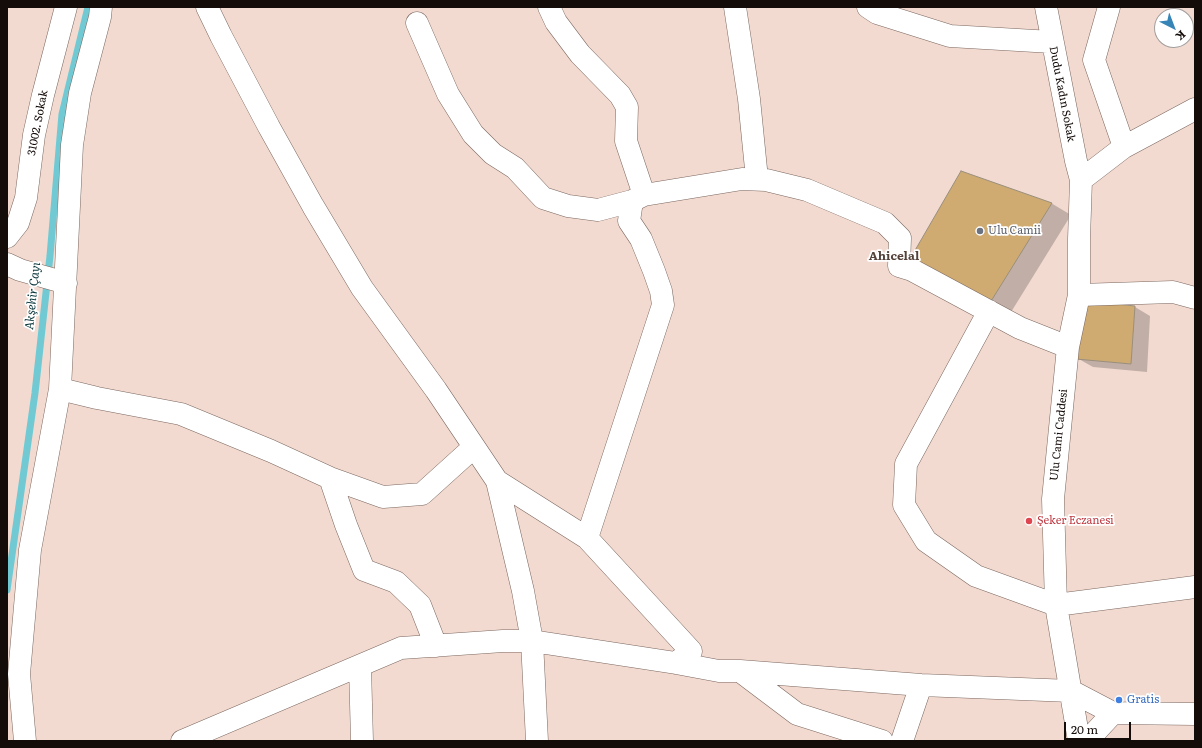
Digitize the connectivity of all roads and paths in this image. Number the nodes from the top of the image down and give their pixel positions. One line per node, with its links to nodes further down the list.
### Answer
1 (66, 7): 16 (street, 31002. Sokak)
2 (101, 7): 18 (street)
3 (207, 7): 24 (street)
4 (549, 7): 15 (street)
5 (735, 7): 13 (street)
6 (868, 7): 10 (street)
7 (1046, 7): 10 (street, Dudu Kadın Sokak)
8 (1109, 7): 12 (street)
9 (417, 23): 15 (street)
10 (1052, 42): 14 (street, Dudu Kadın Sokak)
11 (1195, 109): 12 (street)
12 (1124, 147): 14 (street)
13 (757, 179): 15 (street); 21 (street)
14 (1081, 180): 19 (street, Ulu Cami Caddesi)
15 (638, 198): 27 (street)
16 (7, 237)
17 (14, 267): 18 (street)
18 (66, 283): 23 (street)
19 (1079, 295): 20 (street); 22 (street, Ulu Cami Caddesi)
20 (1195, 298)
21 (989, 311): 22 (street); 29 (street)
22 (1068, 347): 29 (street, Ulu Cami Caddesi)
23 (60, 389): 25 (street); 39 (street)
24 (474, 447): 25 (street); 26 (street)
25 (330, 478): 31 (street)
26 (497, 481): 27 (street); 30 (street)
27 (587, 538): 32 (street)
28 (1195, 587): 29 (street)
29 (1056, 605): 36 (street, Ulu Cami Caddesi)
30 (532, 642): 31 (street); 32 (street); 42 (street)
31 (436, 646): 33 (street)
32 (676, 663): 34 (street)
33 (360, 666): 40 (street); 41 (street)
34 (740, 670): 35 (street); 43 (street)
35 (921, 685): 36 (street); 44 (street)
36 (1071, 691): 37 (street); 45 (street, Ulu Cami Caddesi)
37 (1112, 713): 38 (street); 46 (street)
38 (1195, 714)
39 (25, 741)
40 (182, 741)
41 (362, 741)
42 (537, 741)
43 (882, 741)
44 (902, 741)
45 (1079, 741)
46 (1087, 741)

